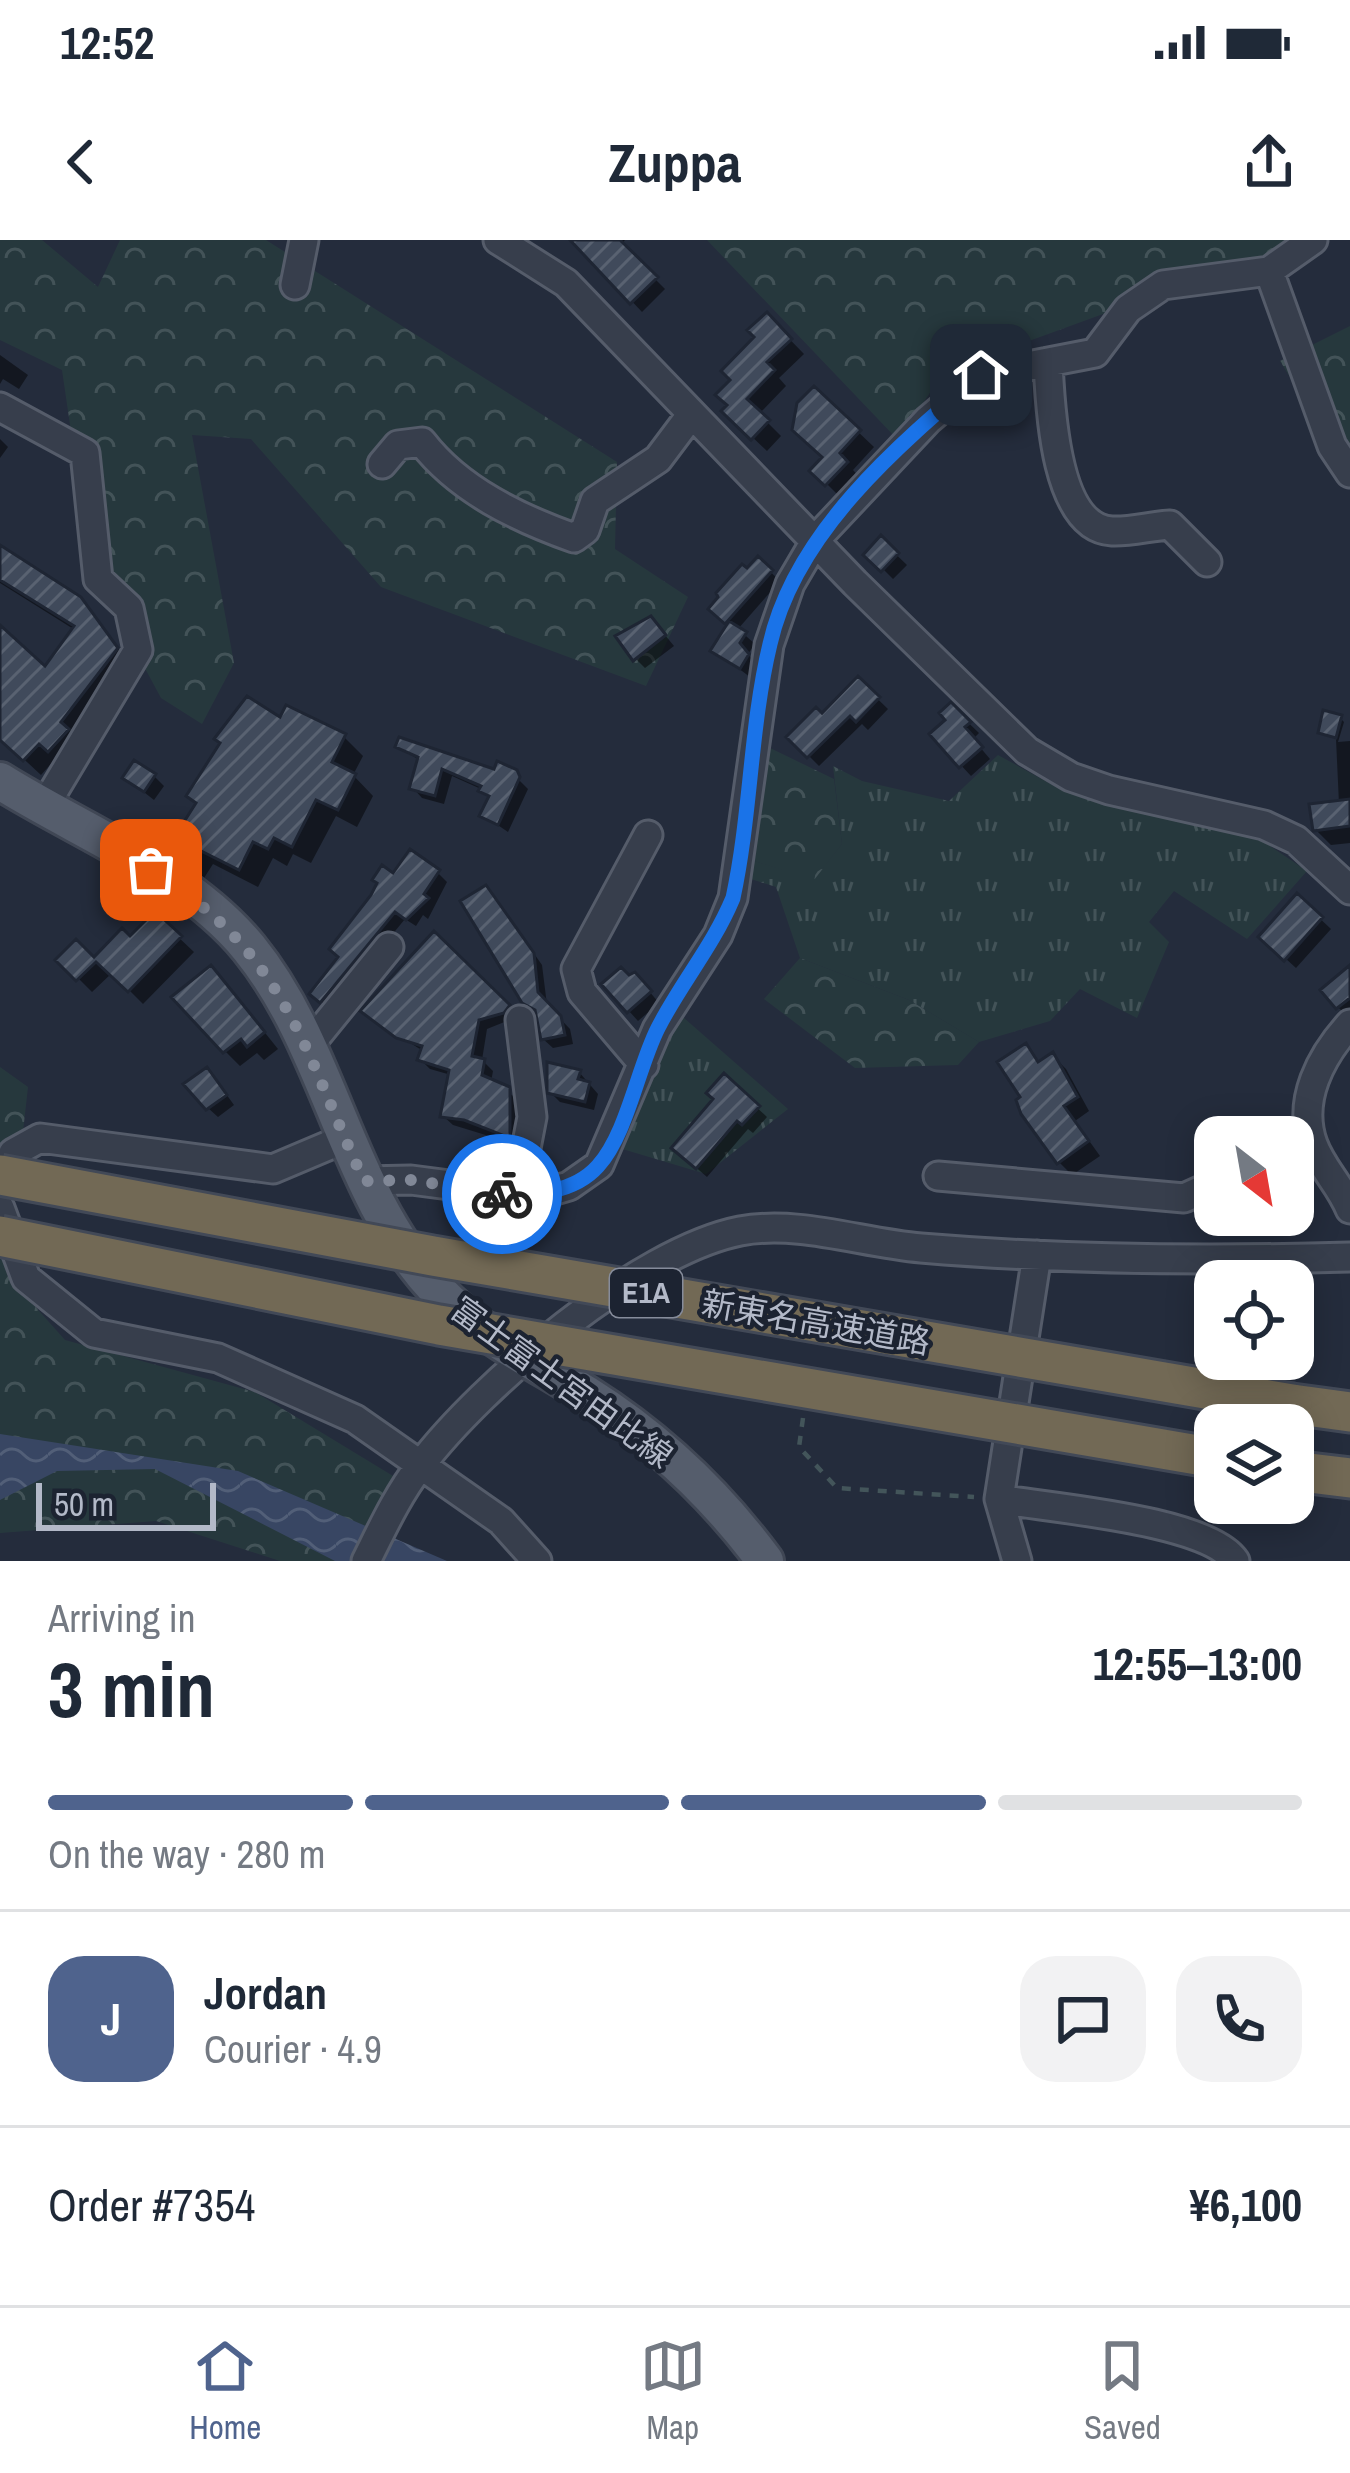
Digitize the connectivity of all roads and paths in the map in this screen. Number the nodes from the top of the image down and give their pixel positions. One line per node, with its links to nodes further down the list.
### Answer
1 (304, 240): 5 (street)
2 (498, 240): 8 (street)
3 (1313, 240): 4 (street)
4 (1269, 272): 6 (street); 10 (street)
5 (295, 285)
6 (1048, 362): 11 (street); 12 (street)
7 (0, 407): 14 (street)
8 (691, 415): 9 (street); 11 (street)
9 (382, 464)
10 (1350, 473)
11 (817, 538): 16 (street); 21 (street)
12 (1207, 562)
13 (0, 781): 14 (main road, 富士富士宮由比線)
14 (44, 807): 20 (main road, 富士富士宮由比線)
15 (647, 836): 21 (street)
16 (1350, 890)
17 (389, 947): 20 (street)
18 (520, 1020): 29 (street)
19 (1350, 1024): 22 (street)
20 (306, 1049): 23 (main road, 富士富士宮由比線)
21 (644, 1065): 29 (street)
22 (1306, 1116)
23 (344, 1139): 26 (street); 27 (main road, 富士富士宮由比線)
24 (1314, 1162): 31 (street)
25 (938, 1176): 28 (street)
26 (0, 1178): 37 (highway, 新東名高速道路 / E1A, bridge)
27 (364, 1181): 29 (street); 35 (main road, 富士富士宮由比線)
28 (1194, 1193)
29 (517, 1195)
30 (0, 1208): 39 (street)
31 (1350, 1209)
32 (0, 1236): 38 (highway, 新東名高速道路 / E1A, bridge)
33 (1037, 1255): 34 (street); 35 (street); 42 (street)
34 (1350, 1257)
35 (523, 1359): 39 (street); 45 (main road, 富士富士宮由比線)
36 (805, 1401): 42 (path)
37 (1350, 1412)
38 (1194, 1454)
39 (420, 1466): 43 (street); 44 (street)
40 (1314, 1474): 41 (highway)
41 (1350, 1478)
42 (998, 1499): 46 (street); 47 (street)
43 (366, 1561)
44 (537, 1561)
45 (765, 1561)
46 (1017, 1561)
47 (1235, 1561)

